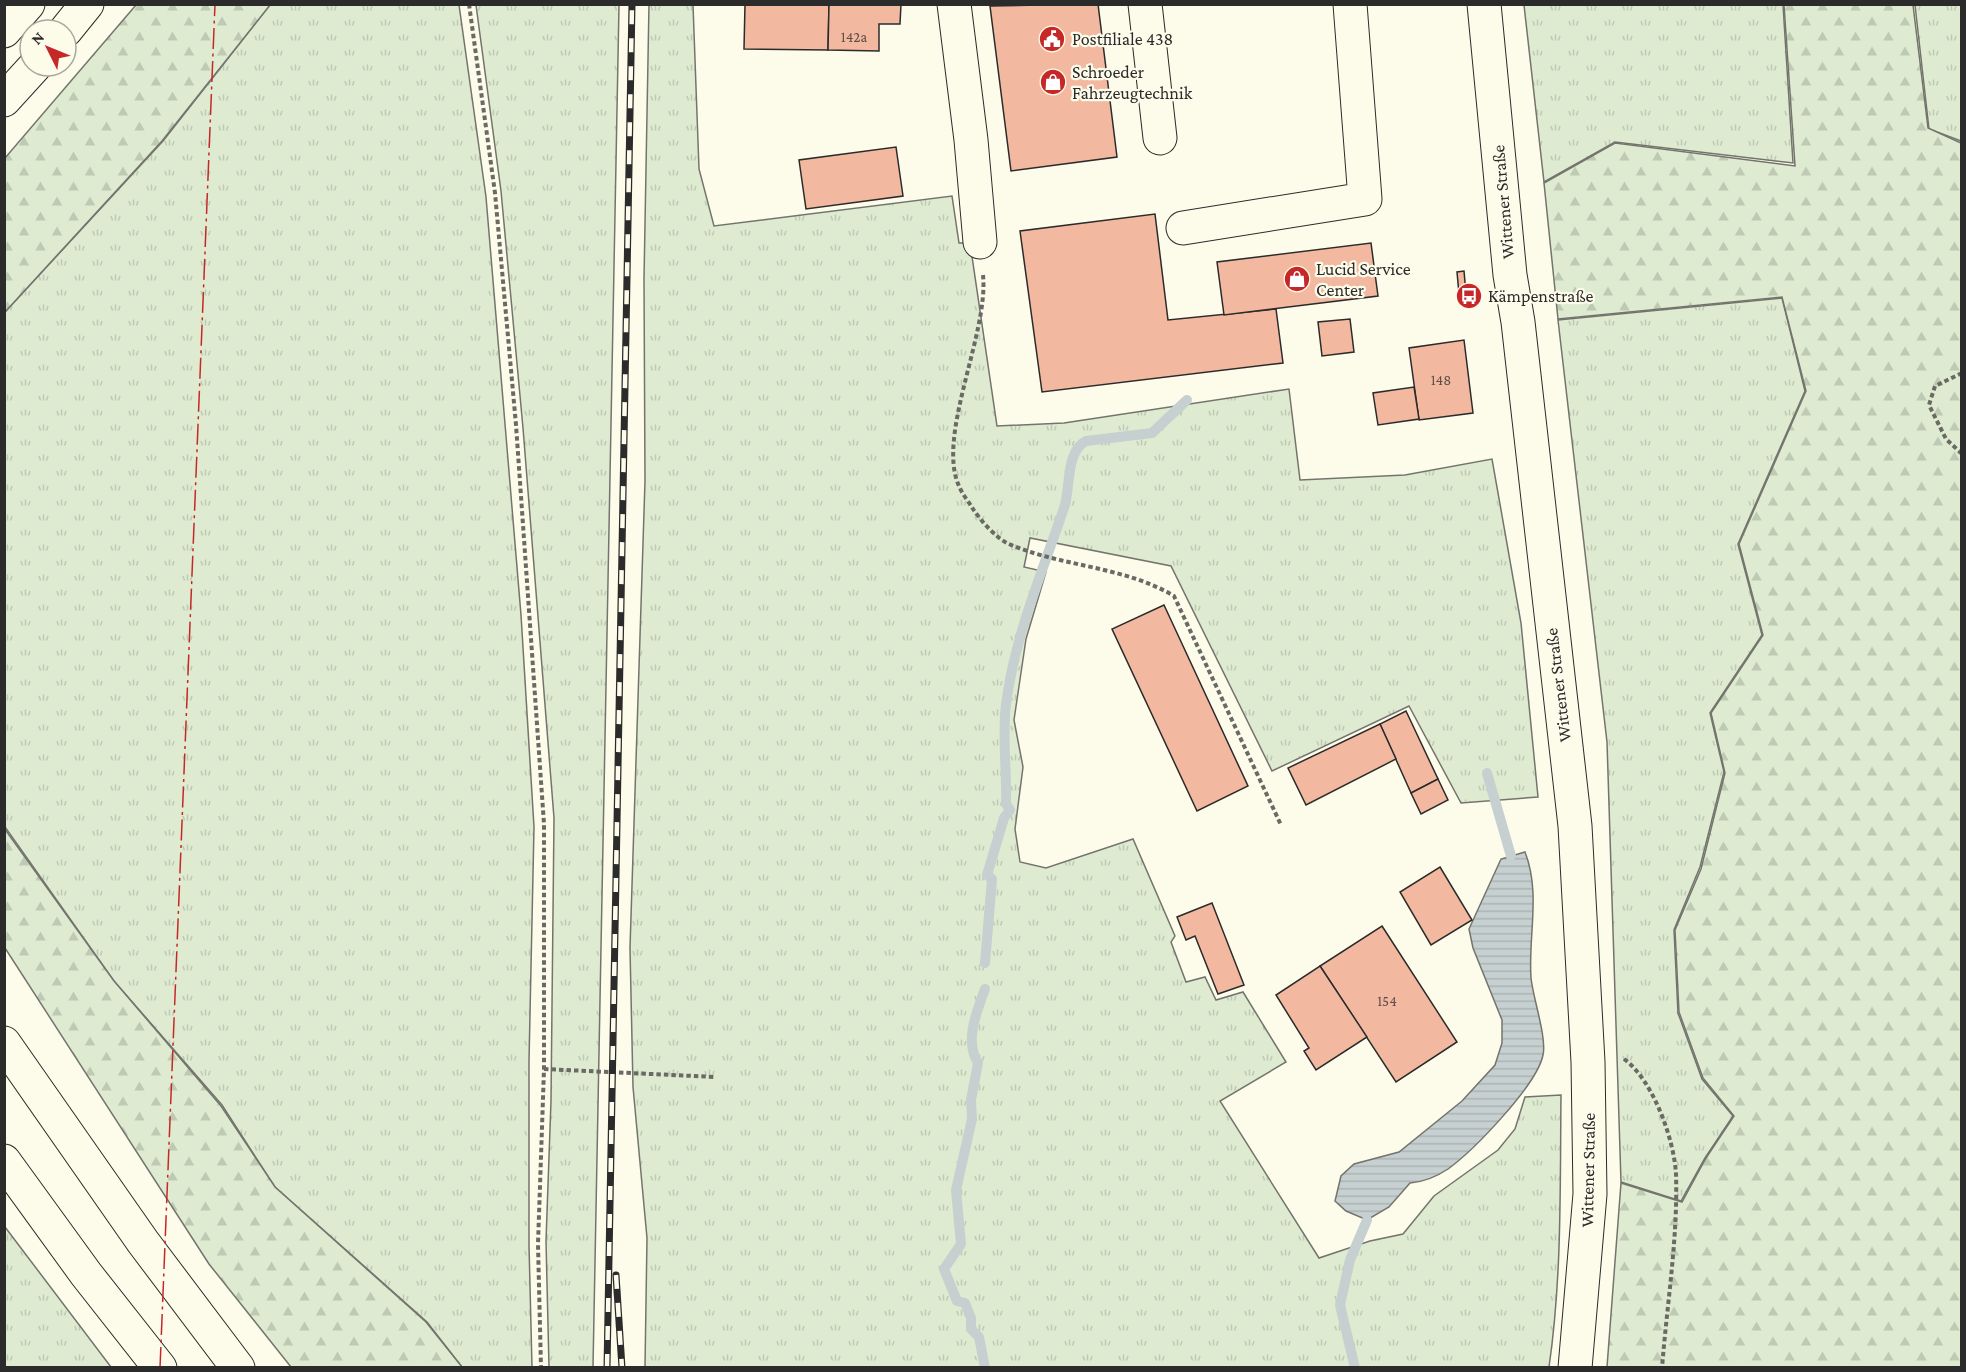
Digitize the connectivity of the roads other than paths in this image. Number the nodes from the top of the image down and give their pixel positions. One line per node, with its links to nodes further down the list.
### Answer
1 (28, 4): 8 (main road)
2 (87, 4): 7 (main road)
3 (954, 4): 13 (main road)
4 (1144, 4): 11 (main road)
5 (1350, 4): 12 (main road)
6 (1484, 4): 18 (main road, Wittener Straße)
7 (76, 18)
8 (4, 31)
9 (24, 78): 10 (main road)
10 (4, 100)
11 (1160, 138)
12 (1183, 228)
13 (980, 242)
14 (4, 1043): 17 (main road)
15 (4, 1161): 16 (main road)
16 (160, 1368)
17 (238, 1368)
18 (1575, 1368)

